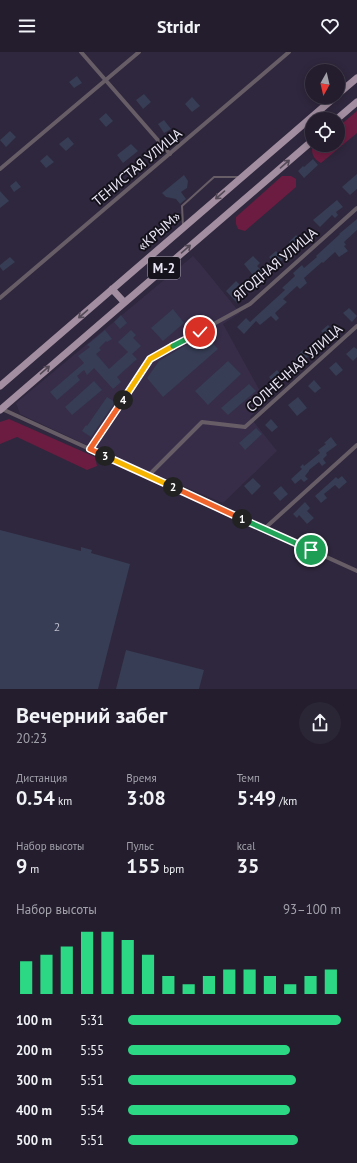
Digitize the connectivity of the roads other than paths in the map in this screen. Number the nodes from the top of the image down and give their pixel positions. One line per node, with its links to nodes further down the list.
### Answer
1 (82, 52): 5 (street)
2 (139, 52): 5 (street)
3 (289, 52): 11 (street, ТЕНИСТАЯ УЛИЦА)
4 (357, 78): 6 (main road)
5 (105, 80): 11 (street); 12 (street)
6 (345, 88)
7 (357, 102): 9 (main road)
8 (327, 104): 13 (main road, «КРЫМ» / М-2)
9 (345, 112)
10 (305, 147): 18 (main road, М-2, one-way to 10)
11 (170, 154): 17 (street, ТЕНИСТАЯ УЛИЦА)
12 (0, 169)
13 (242, 177): 15 (main road, «КРЫМ» / М-2, one-way to 15); 15 (lane)
14 (357, 208): 23 (street, ЯГОДНАЯ УЛИЦА)
15 (183, 228): 16 (main road, «КРЫМ» / М-2)
16 (112, 289): 18 (main road); 20 (main road, «КРЫМ» / М-2, one-way to 20)
17 (0, 298)
18 (124, 302): 21 (main road, М-2, one-way to 18)
19 (357, 326): 24 (street, СОЛНЕЧНАЯ УЛИЦА)
20 (0, 386)
21 (1, 409): 23 (street)
22 (357, 445): 25 (street)
23 (90, 449): 24 (street)
24 (148, 476): 25 (street)
25 (264, 529): 26 (street)
26 (357, 571)

